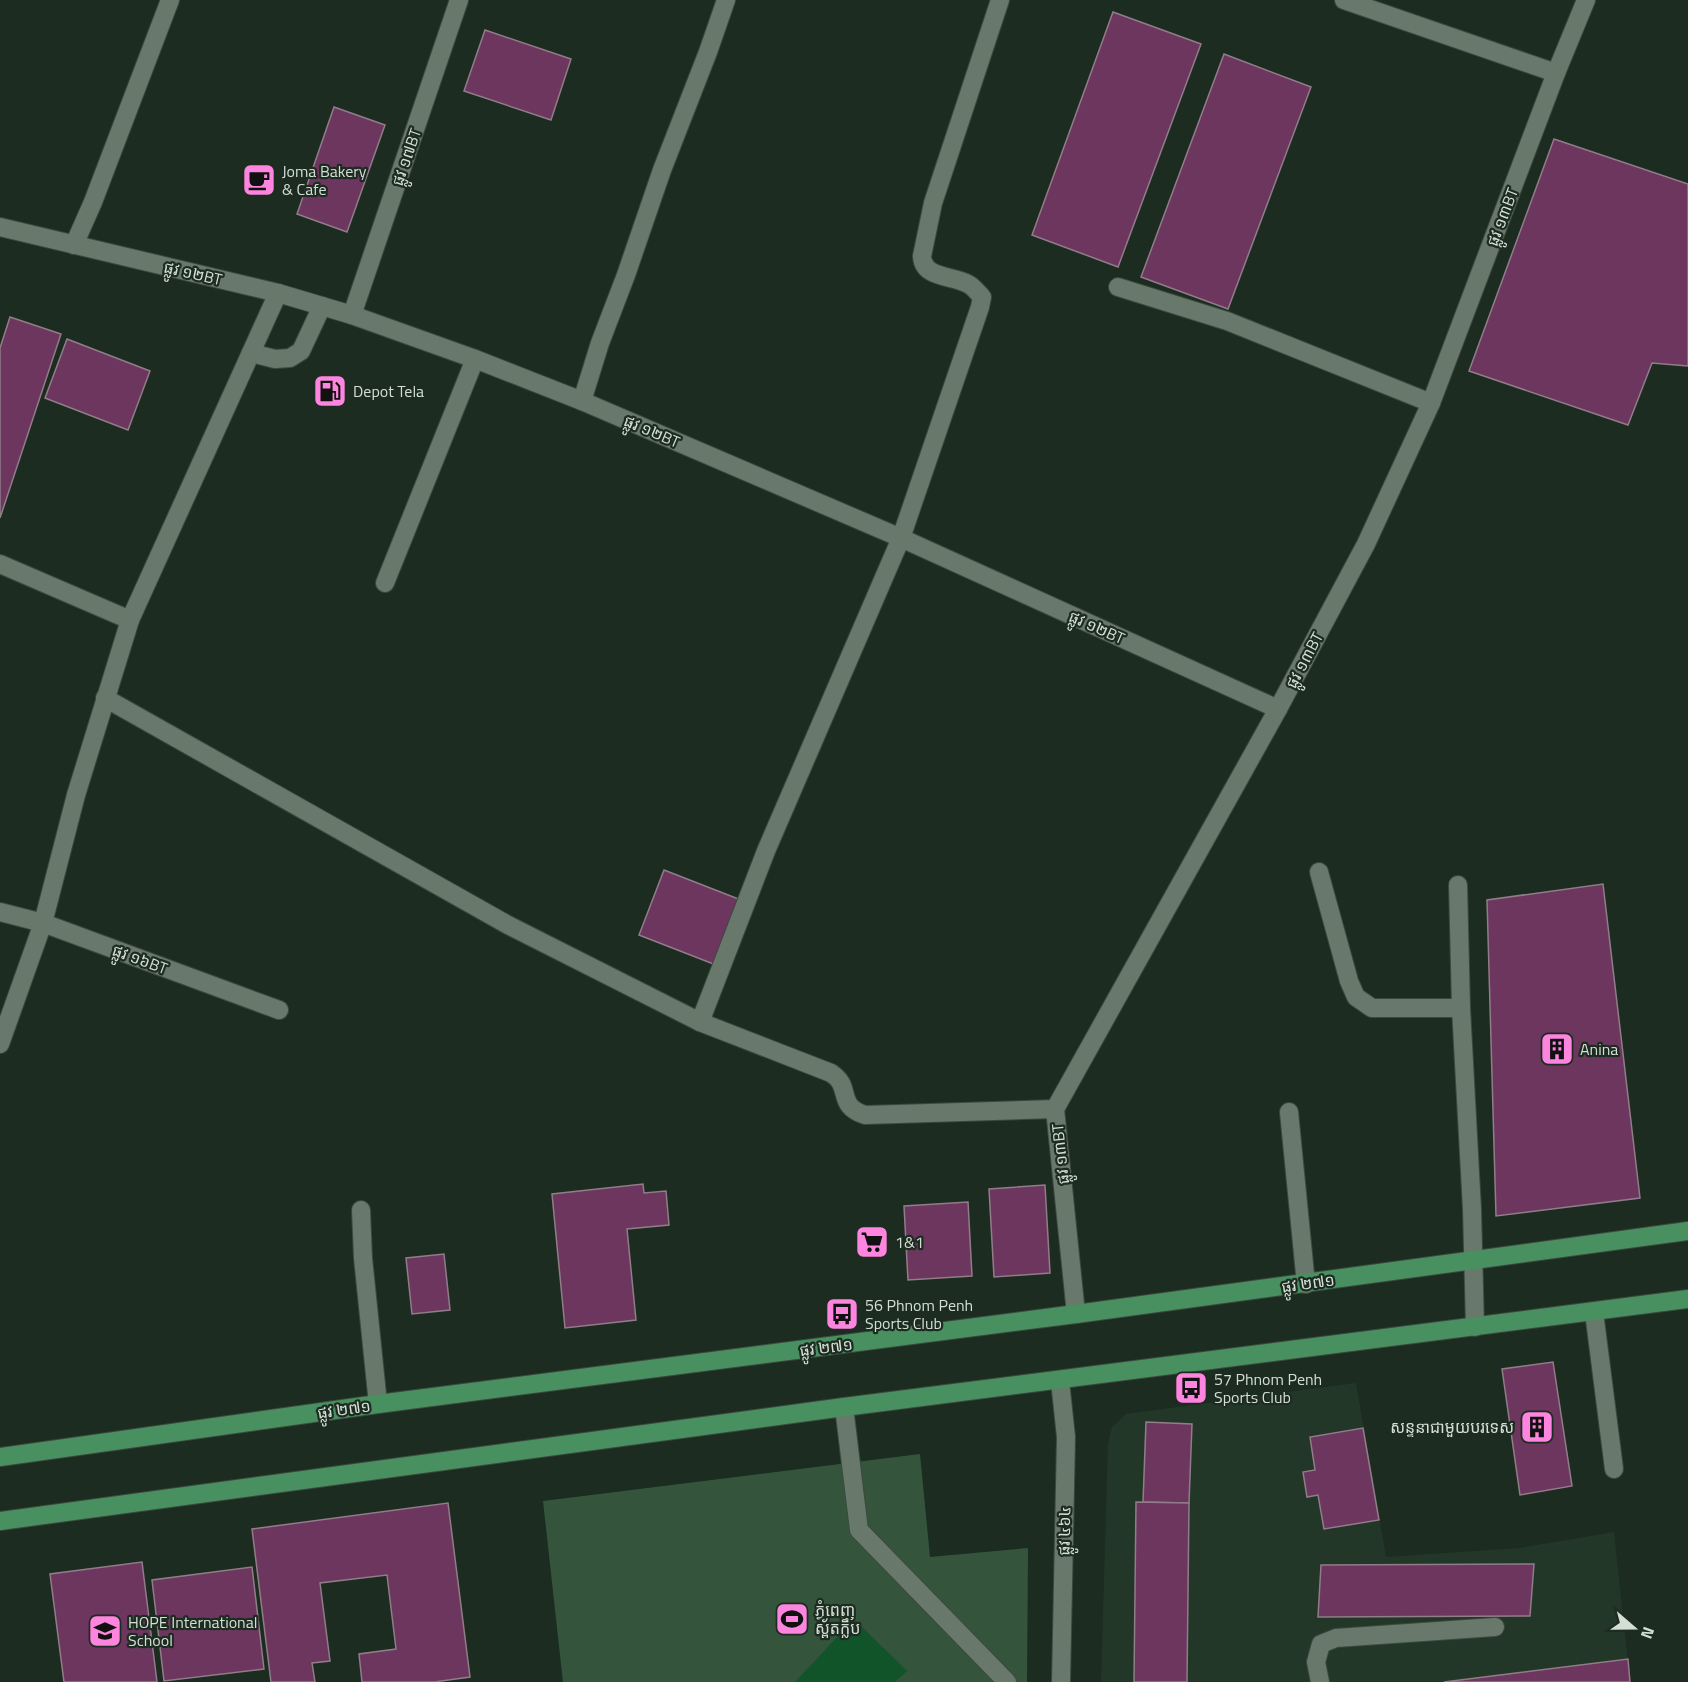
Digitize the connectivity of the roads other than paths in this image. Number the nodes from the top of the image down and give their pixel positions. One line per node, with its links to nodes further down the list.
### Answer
1 (170, 0): 9 (street)
2 (459, 0): 13 (street, ផ្លូវ ១៧BT)
3 (726, 0): 16 (street)
4 (1000, 0): 18 (street)
5 (1344, 0): 7 (street)
6 (1586, 0): 7 (street, ផ្លូវ ១៣BT)
7 (1556, 73): 17 (street, ផ្លូវ ១៣BT)
8 (0, 227): 9 (street, ផ្លូវ ១២BT)
9 (74, 245): 11 (street, ផ្លូវ ១២BT)
10 (1118, 287): 17 (street)
11 (278, 293): 12 (street, ផ្លូវ ១២BT); 14 (street)
12 (322, 306): 13 (street, ផ្លូវ ១២BT); 14 (street)
13 (352, 315): 15 (street, ផ្លូវ ១២BT)
14 (251, 353): 21 (street)
15 (475, 359): 16 (street, ផ្លូវ ១២BT); 20 (street)
16 (582, 401): 18 (street, ផ្លូវ ១២BT)
17 (1431, 403): 23 (street, ផ្លូវ ១៣BT)
18 (900, 538): 23 (street, ផ្លូវ ១២BT); 30 (street)
19 (0, 564): 21 (street)
20 (385, 583)
21 (130, 620): 22 (street)
22 (105, 698): 27 (street); 30 (street)
23 (1278, 709): 32 (street, ផ្លូវ ១៣BT)
24 (1319, 872): 28 (street)
25 (1458, 885): 28 (street)
26 (0, 912): 27 (street, ផ្លូវ ១៦BT)
27 (43, 923): 29 (street, ផ្លូវ ១៦BT); 31 (street)
28 (1461, 1008): 36 (street)
29 (279, 1010)
30 (700, 1022): 32 (street)
31 (0, 1044)
32 (1055, 1109): 40 (street, ផ្លូវ ១៣BT)
33 (1290, 1112): 37 (street)
34 (361, 1210): 43 (street)
35 (1688, 1231): 36 (main road, ផ្លូវ ២៧១)
36 (1473, 1260): 37 (main road, ផ្លូវ ២៧១); 41 (street)
37 (1306, 1284): 40 (main road, ផ្លូវ ២៧១)
38 (1688, 1299): 39 (main road)
39 (1594, 1312): 41 (main road); 46 (street)
40 (1076, 1314): 43 (main road, ផ្លូវ ២៧១)
41 (1474, 1328): 42 (main road)
42 (1060, 1381): 44 (main road); 50 (street, ផ្លូវ ៤៦៤)
43 (378, 1404): 45 (main road, ផ្លូវ ២៧១)
44 (844, 1407): 47 (main road); 49 (street)
45 (0, 1457)
46 (1614, 1469)
47 (0, 1521)
48 (1495, 1627): 51 (street)
49 (1007, 1682)
50 (1061, 1682)
51 (1320, 1682)

